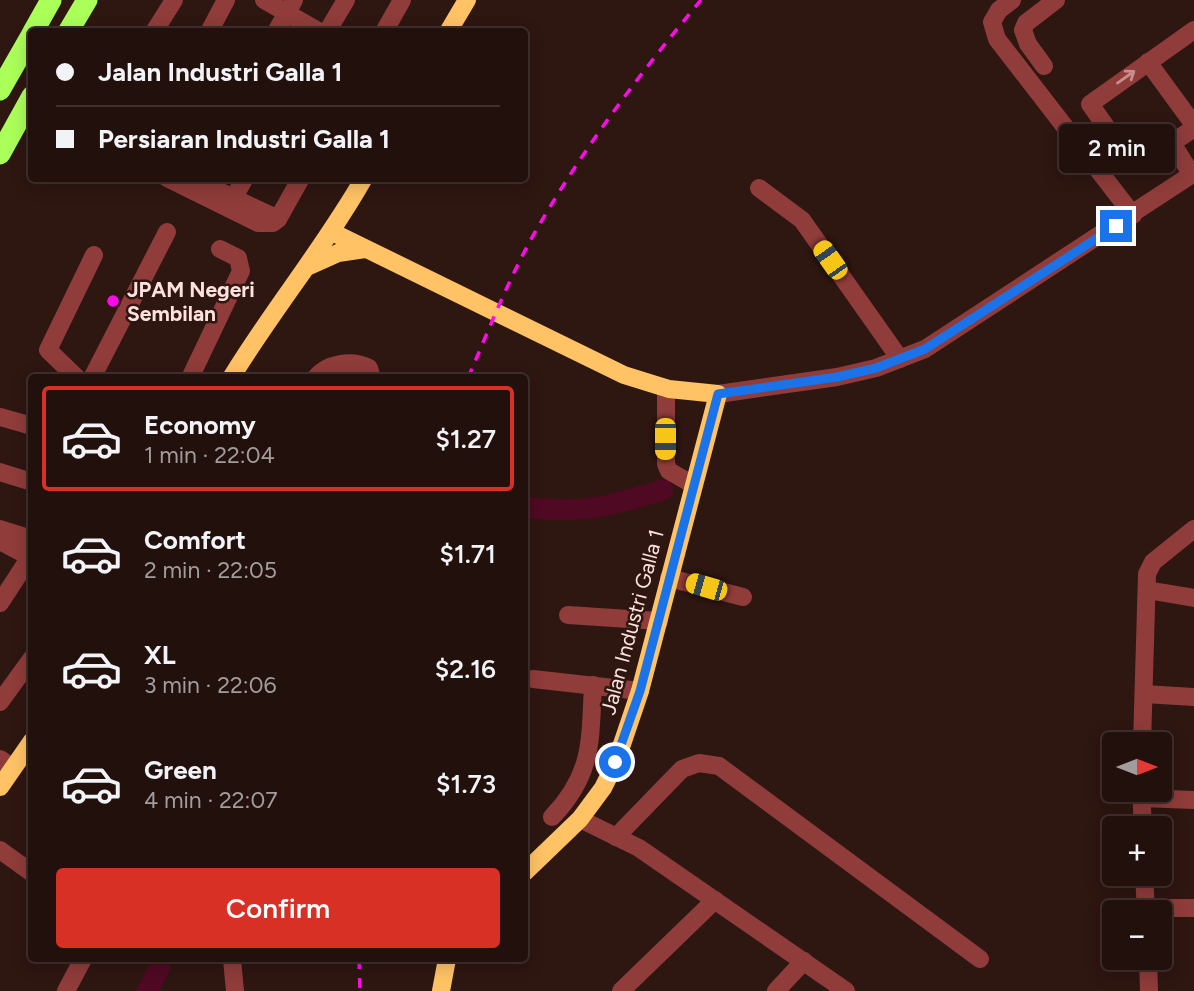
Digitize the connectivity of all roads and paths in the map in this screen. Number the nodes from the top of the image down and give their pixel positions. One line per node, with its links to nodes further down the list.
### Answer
1 (51, 0): 12 (highway)
2 (87, 0): 13 (highway)
3 (174, 0): 14 (street)
4 (226, 0): 15 (street)
5 (264, 0): 11 (street)
6 (346, 0): 18 (street)
7 (402, 0): 19 (street)
8 (467, 0): 20 (main road)
9 (1013, 0): 28 (street)
10 (1055, 0): 24 (street)
11 (290, 7): 16 (street); 17 (street)
12 (35, 28)
13 (70, 28)
14 (157, 28)
15 (211, 28)
16 (278, 28)
17 (315, 28)
18 (329, 28)
19 (386, 28)
20 (450, 28)
21 (1194, 30): 23 (street)
22 (28, 40): 25 (highway)
23 (1148, 62): 27 (street, one-way to 23); 29 (street)
24 (1044, 66)
25 (0, 90)
26 (28, 103): 31 (highway)
27 (1090, 104): 28 (street); 30 (street)
28 (1063, 125): 41 (street)
29 (1194, 127): 30 (street)
30 (1172, 143): 32 (street)
31 (0, 154)
32 (1193, 174): 41 (street)
33 (192, 182): 42 (street)
34 (193, 182): 39 (street)
35 (243, 182): 39 (street)
36 (299, 182): 42 (street)
37 (362, 182): 40 (main road)
38 (759, 188): 49 (street)
39 (234, 198): 42 (street)
40 (352, 200): 44 (main road); 45 (main road)
41 (1133, 215): 49 (street)
42 (278, 219)
43 (167, 232): 52 (street)
44 (332, 232): 45 (main road); 48 (main road)
45 (360, 246): 48 (main road); 57 (main road)
46 (220, 249): 53 (street)
47 (94, 255): 51 (street)
48 (306, 267): 54 (main road)
49 (900, 359): 58 (street)
50 (336, 372): 55 (street); 56 (street)
51 (74, 374)
52 (94, 374)
53 (192, 374)
54 (235, 374)
55 (318, 374)
56 (371, 374)
57 (666, 388): 58 (main road); 63 (street)
58 (718, 394): 63 (main road, Jalan Industri Galla 1)
59 (0, 417): 60 (street)
60 (28, 425)
61 (0, 472): 62 (street)
62 (28, 481)
63 (692, 484): 70 (main road, Jalan Industri Galla 1)
64 (0, 529): 66 (street)
65 (1194, 529): 71 (street)
66 (28, 538)
67 (0, 541): 68 (street)
68 (28, 556)
69 (28, 562): 74 (street)
70 (669, 578): 72 (street); 76 (main road, Jalan Industri Galla 1)
71 (1147, 590): 73 (street); 81 (street)
72 (743, 597)
73 (1194, 598)
74 (0, 603)
75 (568, 615): 76 (street)
76 (659, 621): 80 (main road, Jalan Industri Galla 1)
77 (28, 664): 83 (street)
78 (533, 679): 79 (street)
79 (593, 685): 80 (street); 90 (street)
80 (640, 691): 91 (main road, Jalan Industri Galla 1)
81 (1144, 694): 82 (street); 84 (street)
82 (1194, 697)
83 (0, 702)
84 (1142, 732)
85 (28, 745): 86 (main road)
86 (6, 764): 87 (main road)
87 (0, 788)
88 (1172, 798): 89 (street)
89 (1194, 800)
90 (552, 817)
91 (580, 820): 92 (street); 94 (main road, Jalan Industri Galla 1)
92 (616, 837): 96 (street); 99 (street)
93 (0, 850): 95 (street)
94 (528, 869)
95 (28, 870)
96 (715, 900): 100 (street); 108 (street)
97 (1194, 908): 98 (street)
98 (1172, 909)
99 (980, 959)
100 (804, 961): 109 (street); 110 (street)
101 (81, 962): 105 (street)
102 (232, 962): 106 (street)
103 (446, 962): 107 (main road)
104 (1148, 970): 111 (street)
105 (66, 991)
106 (235, 991)
107 (441, 991)
108 (621, 991)
109 (776, 991)
110 (846, 991)
111 (1149, 991)

